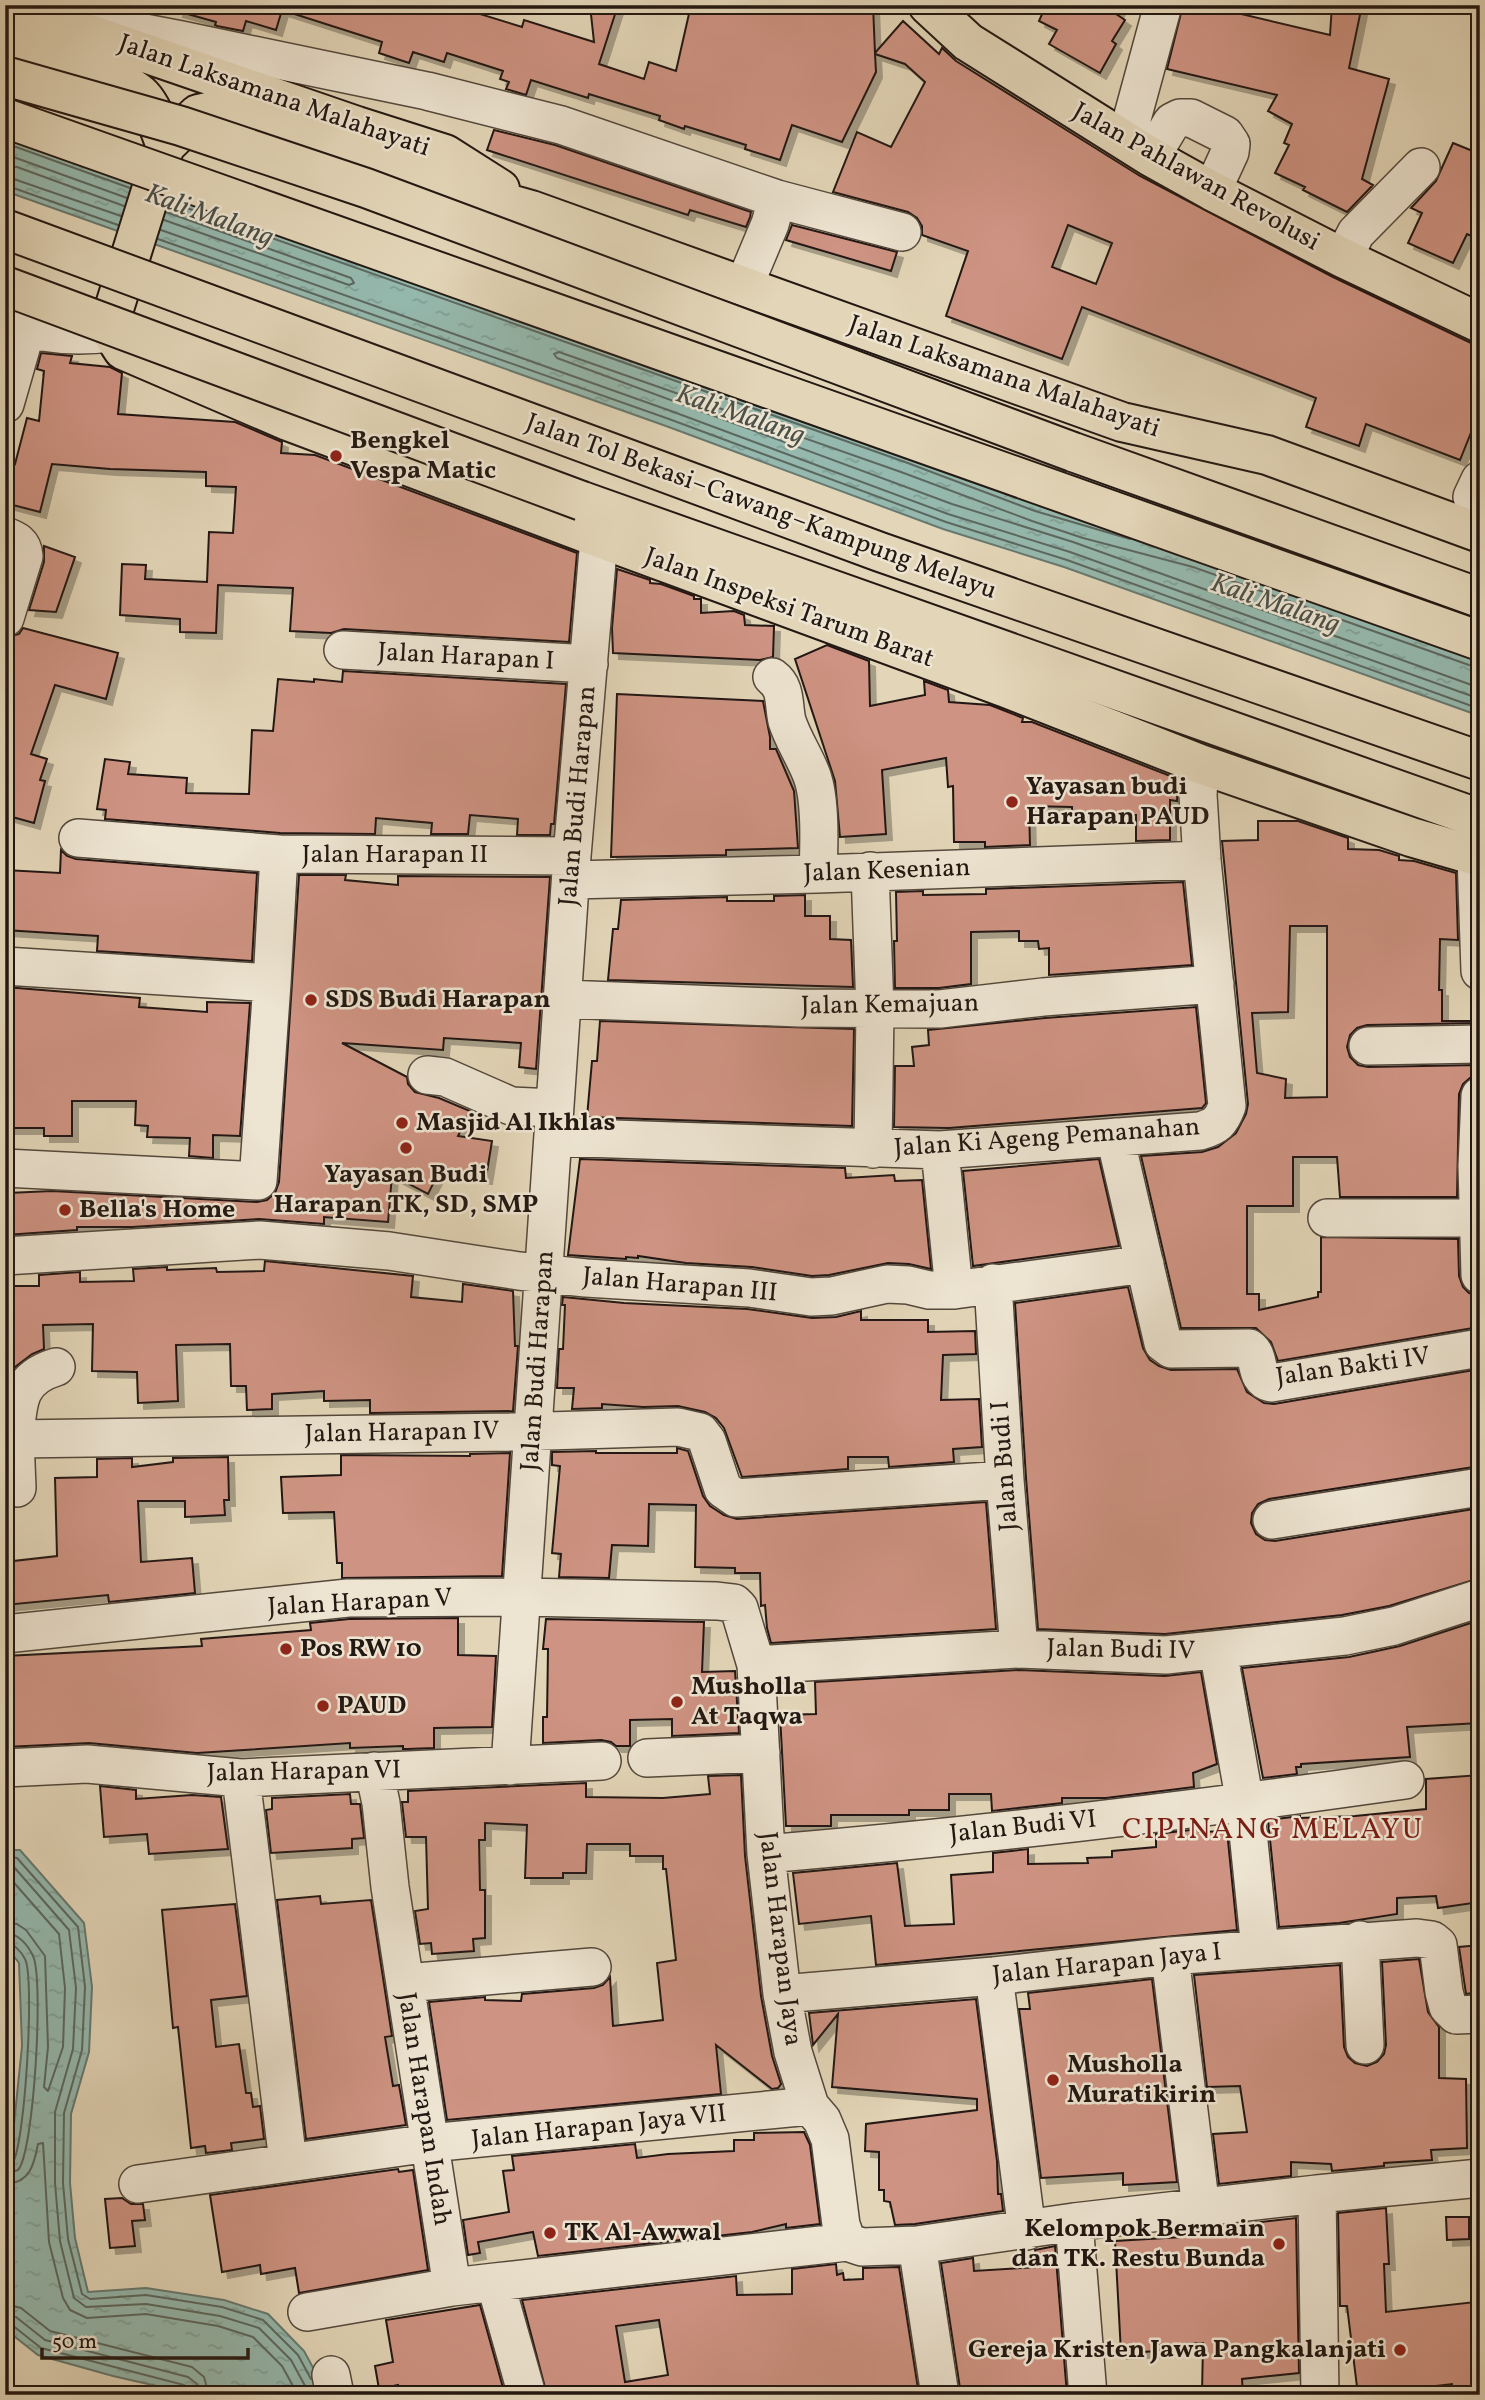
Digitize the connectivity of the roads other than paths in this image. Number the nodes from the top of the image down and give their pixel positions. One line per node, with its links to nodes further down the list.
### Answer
1 (928, 5): 6 (main road, Jalan Pahlawan Revolusi)
2 (1163, 5): 6 (street)
3 (10, 18): 7 (main road, Jalan Laksamana Malahayati); 10 (street); 11 (main road, Jalan Laksamana Malahayati)
4 (5, 76): 24 (main road, bridge)
5 (5, 118): 26 (main road, bridge)
6 (1139, 149): 9 (main road, Jalan Pahlawan Revolusi); 9 (street)
7 (161, 163): 11 (main road, Jalan Laksamana Malahayati); 19 (main road)
8 (1421, 167): 14 (street)
9 (1212, 191): 14 (main road, Jalan Pahlawan Revolusi)
10 (777, 199): 13 (street); 16 (street)
11 (531, 209): 16 (main road, Jalan Laksamana Malahayati)
12 (5, 229): 30 (main road, Jalan Tol Bekasi–Cawang–Kampung Melayu, bridge)
13 (902, 232)
14 (1343, 258): 17 (main road, Jalan Pahlawan Revolusi)
15 (5, 286): 33 (main road, bridge)
16 (744, 286): 21 (main road, Jalan Laksamana Malahayati)
17 (1480, 323)
18 (15, 327): 19 (street); 20 (street)
19 (112, 333): 23 (main road, Jalan Inspeksi Tarum Barat)
20 (5, 404)
21 (1477, 503)
22 (5, 536): 25 (street)
23 (599, 538): 28 (street, Jalan Budi Harapan); 31 (main road, Jalan Inspeksi Tarum Barat)
24 (1480, 598)
25 (5, 618)
26 (1480, 641)
27 (342, 650): 28 (street, Jalan Harapan I)
28 (589, 664): 36 (street, Jalan Budi Harapan)
29 (772, 677): 38 (street)
30 (1480, 761)
31 (1200, 764): 33 (main road, Jalan Inspeksi Tarum Barat); 35 (street, Jalan Ki Ageng Pemanahan)
32 (78, 838): 34 (street)
33 (1479, 844): 40 (street)
34 (279, 854): 36 (street, Jalan Harapan II); 41 (street, Jalan Harapan II)
35 (1202, 860): 37 (street, Jalan Kesenian); 42 (street, Jalan Ki Ageng Pemanahan)
36 (571, 868): 38 (street, Jalan Kesenian); 43 (street, Jalan Budi Harapan)
37 (870, 871): 38 (street, Jalan Kesenian); 44 (street)
38 (818, 874)
39 (5, 966): 41 (street)
40 (1480, 971)
41 (272, 983): 54 (street, Jalan Harapan II)
42 (1215, 984): 44 (street, Jalan Kemajuan); 50 (street, Jalan Ki Ageng Pemanahan)
43 (563, 999): 44 (street, Jalan Kemajuan); 49 (street, Jalan Budi Harapan)
44 (875, 1010): 51 (street)
45 (1480, 1044): 46 (street)
46 (1368, 1046)
47 (427, 1075): 49 (street, Jalan Ki Ageng Pemanahan)
48 (1480, 1096): 53 (street)
49 (554, 1123): 51 (street, Jalan Ki Ageng Pemanahan); 59 (street, Jalan Budi Harapan)
50 (1115, 1138): 52 (street, Jalan Ki Ageng Pemanahan); 58 (street)
51 (873, 1149): 52 (street, Jalan Ki Ageng Pemanahan)
52 (940, 1150): 62 (street)
53 (1478, 1166): 56 (street)
54 (5, 1168)
55 (1327, 1217): 56 (street)
56 (1477, 1219): 60 (street)
57 (5, 1256): 59 (street, Jalan Harapan III)
58 (1145, 1264): 61 (street, Jalan Harapan III); 63 (street, Jalan Bakti IV)
59 (544, 1273): 62 (street, Jalan Harapan III); 65 (street, Jalan Budi Harapan)
60 (1480, 1275)
61 (993, 1283): 62 (street, Jalan Harapan III); 67 (street, Jalan Budi I)
62 (954, 1290)
63 (1480, 1348)
64 (56, 1367): 66 (street)
65 (533, 1431): 66 (street, Jalan Harapan IV); 67 (street, Jalan Harapan IV); 71 (street, Jalan Budi Harapan)
66 (15, 1439): 69 (street)
67 (1005, 1480): 75 (street, Jalan Budi I)
68 (1480, 1486): 70 (street)
69 (17, 1488)
70 (1272, 1520)
71 (522, 1597): 73 (street, Jalan Harapan V); 74 (street, Jalan Harapan V); 81 (street, Jalan Budi Harapan)
72 (1480, 1598): 76 (street, Jalan Budi IV)
73 (717, 1601): 77 (street, Jalan Harapan Jaya)
74 (5, 1634)
75 (1018, 1649): 76 (street, Jalan Budi IV); 77 (street, Jalan Budi IV)
76 (1218, 1650): 86 (street)
77 (756, 1665): 78 (street, Jalan Harapan Jaya)
78 (761, 1753): 79 (street); 87 (street, Jalan Harapan Jaya)
79 (647, 1758)
80 (603, 1761): 81 (street, Jalan Harapan VI)
81 (510, 1766): 83 (street, Jalan Harapan VI)
82 (5, 1768): 84 (street, Jalan Harapan VI)
83 (374, 1771): 84 (street, Jalan Harapan VI); 93 (street, Jalan Harapan Indah)
84 (242, 1778): 99 (street)
85 (1405, 1780): 86 (street, Jalan Budi VI)
86 (1245, 1802): 87 (street, Jalan Budi VI); 89 (street)
87 (766, 1854): 94 (street, Jalan Harapan Jaya)
88 (1360, 1940): 89 (street, Jalan Harapan Jaya I); 95 (street, Jalan Harapan Jaya I); 96 (street)
89 (1260, 1950): 90 (street, Jalan Harapan Jaya I)
90 (1170, 1956): 92 (street, Jalan Harapan Jaya I); 103 (street)
91 (592, 1967): 93 (street)
92 (994, 1976): 94 (street, Jalan Harapan Jaya I); 105 (street)
93 (405, 1983): 98 (street, Jalan Harapan Indah)
94 (782, 1994): 97 (street, Jalan Harapan Jaya)
95 (1480, 2014)
96 (1365, 2045)
97 (810, 2106): 98 (street, Jalan Harapan Jaya VII); 106 (street, Jalan Harapan Jaya)
98 (430, 2143): 99 (street, Jalan Harapan Jaya VII); 109 (street, Jalan Harapan Indah)
99 (288, 2162): 101 (street, Jalan Harapan Jaya VII)
100 (1480, 2178): 102 (street)
101 (138, 2184)
102 (1317, 2194): 103 (street); 114 (street)
103 (1200, 2209): 104 (street)
104 (1074, 2222): 105 (street); 113 (street)
105 (1027, 2231): 107 (street)
106 (847, 2242): 107 (street); 108 (street)
107 (918, 2245): 112 (street)
108 (495, 2281): 109 (street); 111 (street)
109 (452, 2287): 110 (street)
110 (307, 2312)
111 (527, 2395)
112 (940, 2395)
113 (1088, 2395)
114 (1320, 2395)

